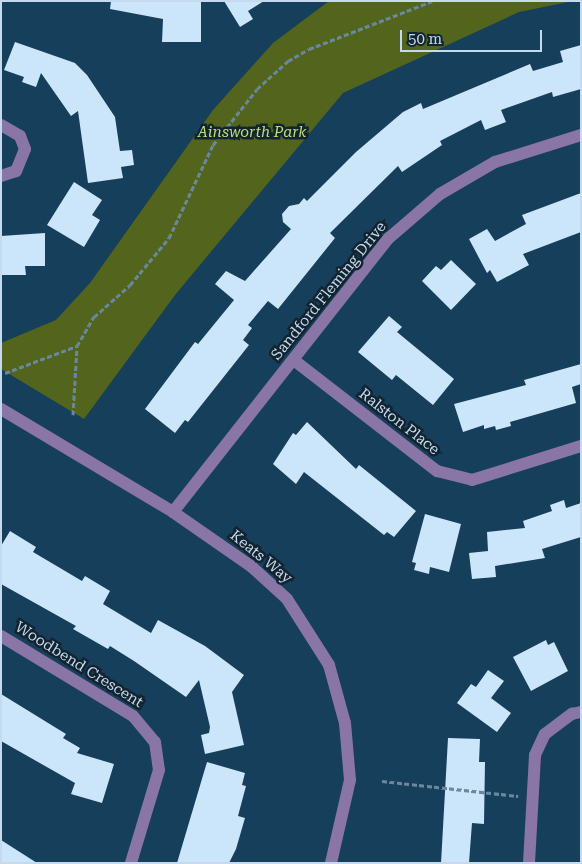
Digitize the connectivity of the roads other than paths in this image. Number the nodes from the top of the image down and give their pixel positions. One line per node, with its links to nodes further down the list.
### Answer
1 (1, 125): 3 (street)
2 (581, 135): 4 (street, Sandford Fleming Drive)
3 (1, 176)
4 (295, 361): 6 (street, Ralston Place); 7 (street, Sandford Fleming Drive)
5 (1, 409): 7 (street, Keats Way)
6 (581, 446)
7 (174, 512): 11 (street, Keats Way)
8 (1, 636): 10 (street, Woodbend Crescent)
9 (581, 712): 12 (street)
10 (131, 863)
11 (330, 863)
12 (529, 863)

